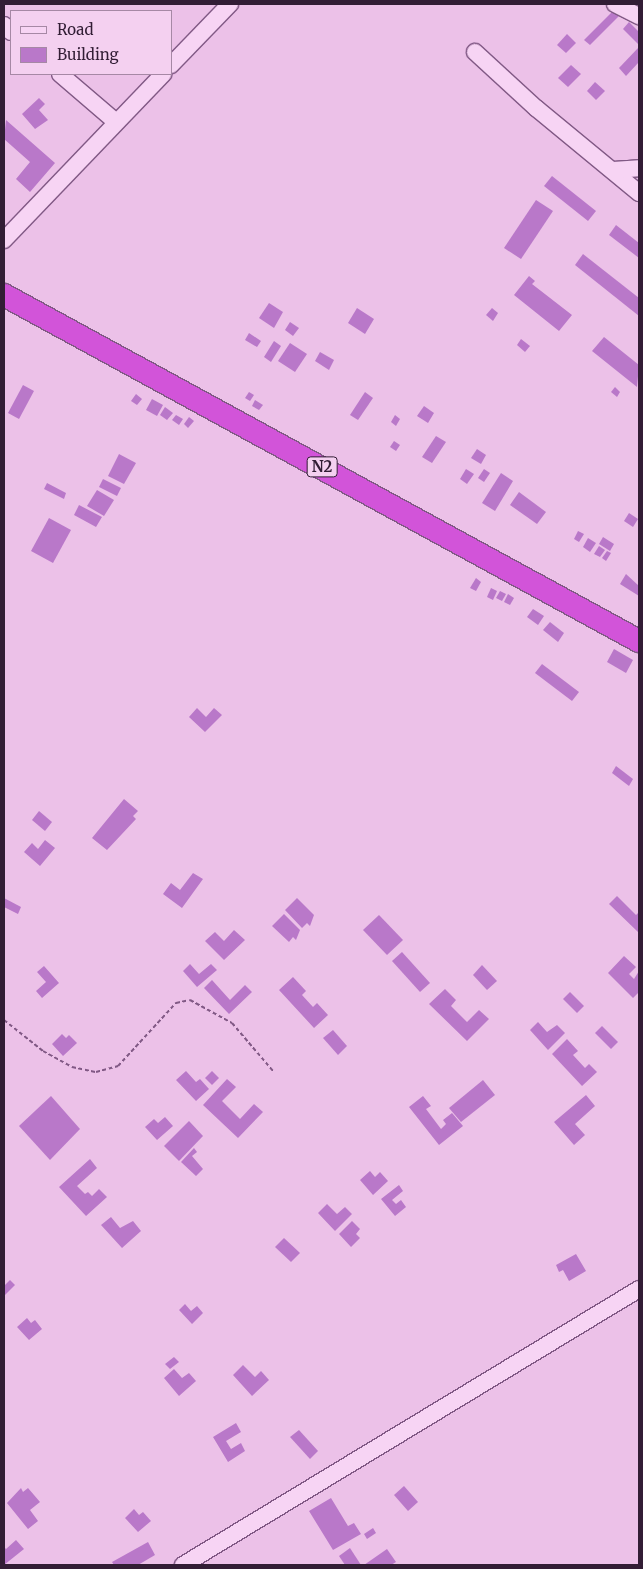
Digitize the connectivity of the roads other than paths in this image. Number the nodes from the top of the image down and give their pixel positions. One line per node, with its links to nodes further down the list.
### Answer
1 (230, 4): 5 (street)
2 (615, 4): 3 (street)
3 (639, 16)
4 (474, 52): 10 (street)
5 (172, 64)
6 (61, 75): 8 (street)
7 (162, 75): 8 (street)
8 (116, 122): 12 (street)
9 (639, 168): 10 (street)
10 (613, 170): 11 (street)
11 (639, 193)
12 (4, 240)
13 (4, 294): 14 (highway, N2)
14 (639, 641)
15 (639, 1289): 16 (street)
16 (183, 1565)

